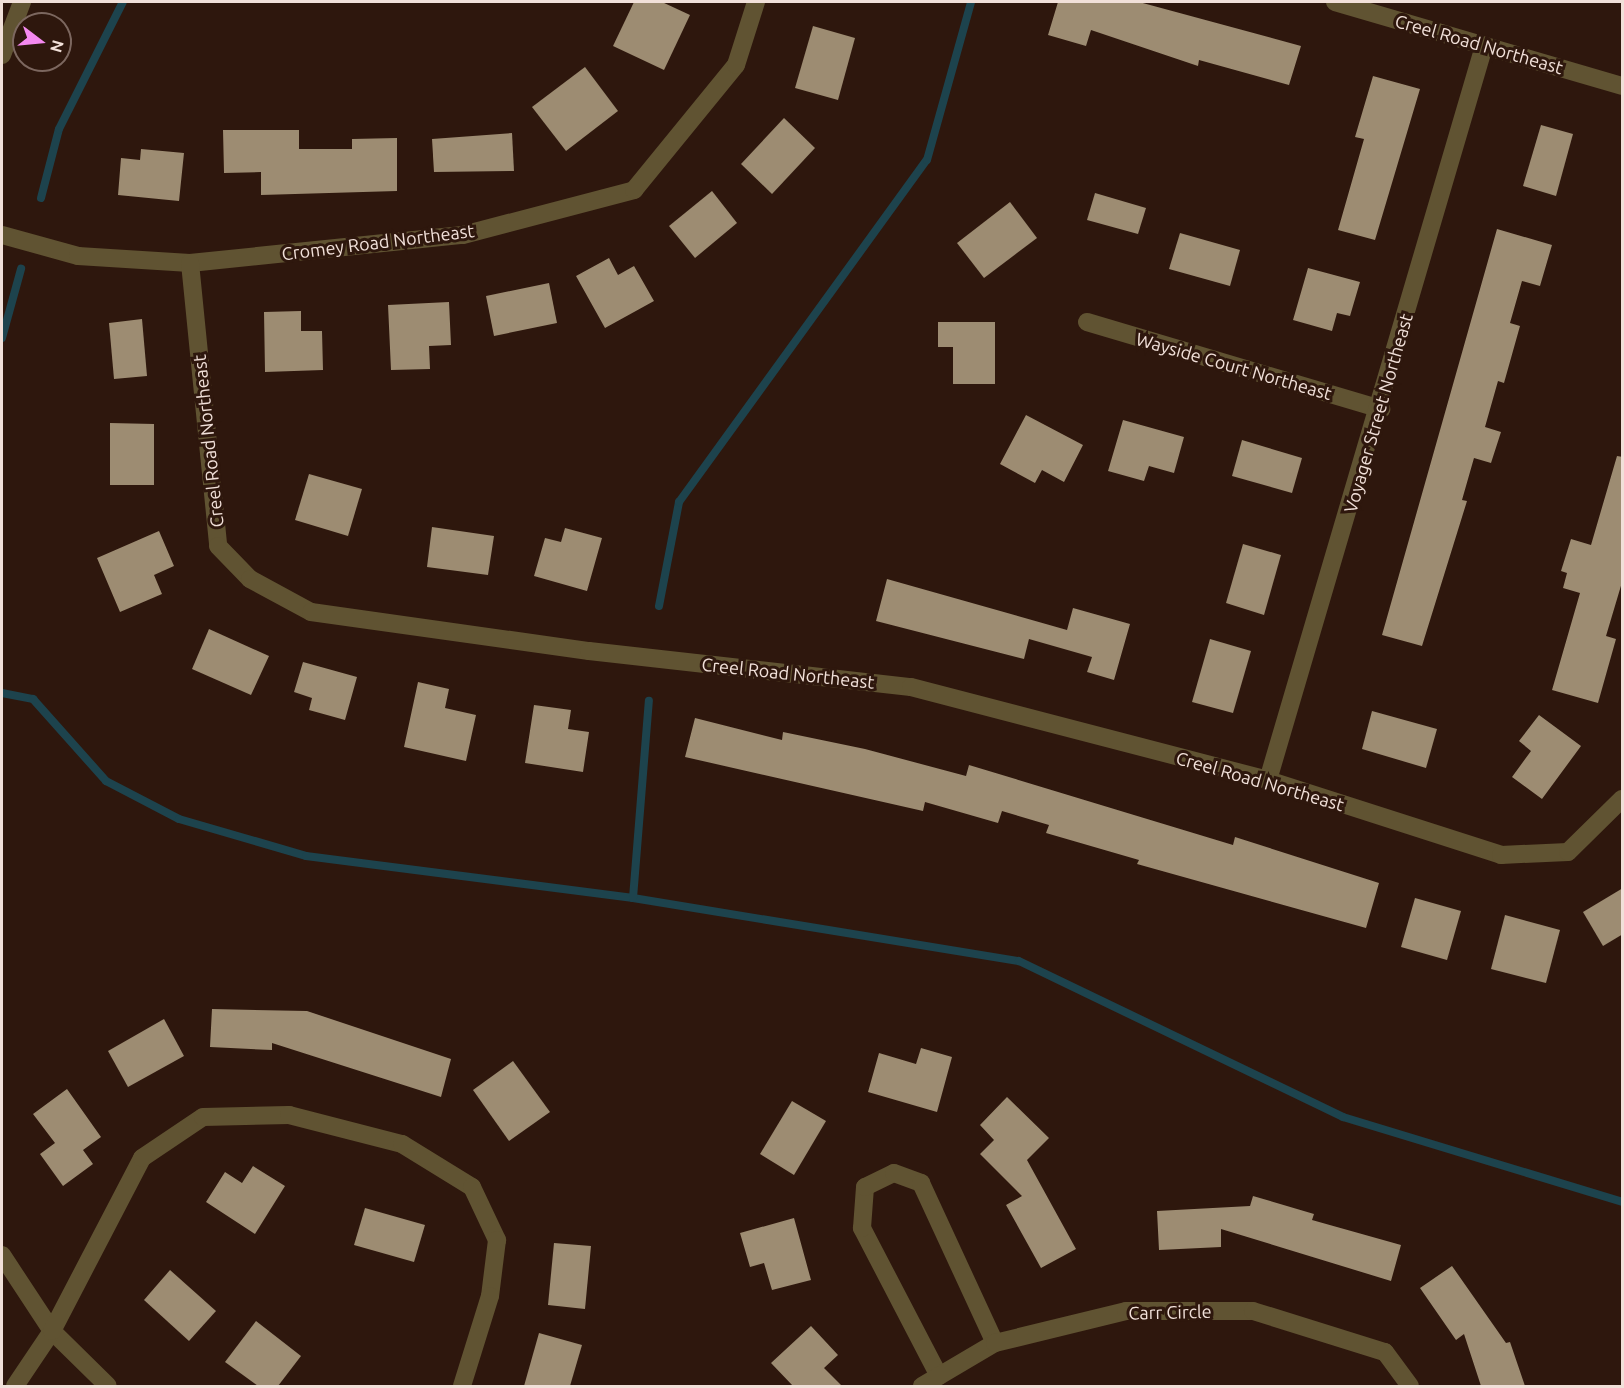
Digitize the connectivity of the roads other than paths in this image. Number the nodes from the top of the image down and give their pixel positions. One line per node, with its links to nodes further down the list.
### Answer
1 (22, 2): 5 (street)
2 (756, 2): 8 (street, Cromey Road Northeast)
3 (1335, 2): 4 (street, Creel Road Northeast)
4 (1484, 46): 6 (street, Creel Road Northeast); 10 (street, Voyager Street Northeast)
5 (2, 55)
6 (1623, 86)
7 (2, 235): 8 (street, Cromey Road Northeast)
8 (190, 262): 11 (street, Creel Road Northeast)
9 (1087, 322): 10 (street, Wayside Court Northeast)
10 (1381, 409): 11 (street, Voyager Street Northeast)
11 (1268, 780): 12 (street, Creel Road Northeast)
12 (1623, 800)
13 (2, 1255): 14 (street)
14 (52, 1331): 17 (street); 18 (street); 19 (street)
15 (995, 1343): 16 (street, Carr Circle); 16 (street); 21 (street, Carr Circle)
16 (939, 1376): 20 (street, Carr Circle)
17 (15, 1386)
18 (108, 1386)
19 (462, 1386)
20 (922, 1386)
21 (1410, 1386)

